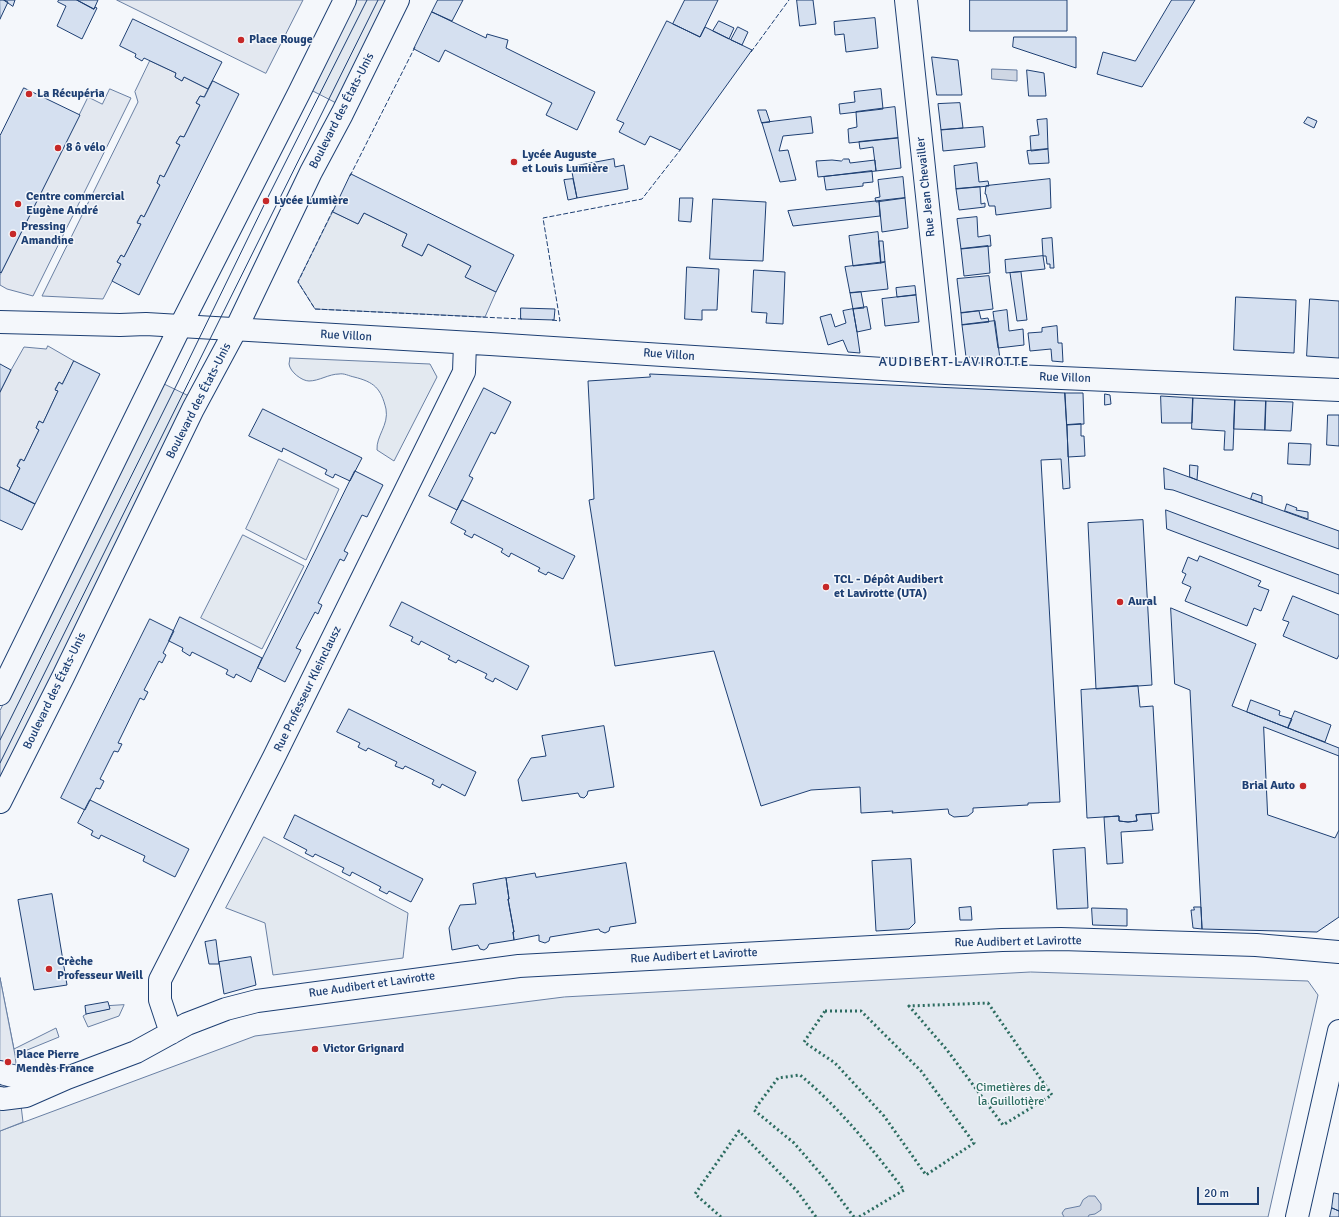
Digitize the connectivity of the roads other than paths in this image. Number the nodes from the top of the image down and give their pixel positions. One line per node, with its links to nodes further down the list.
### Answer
1 (345, 0): 5 (street)
2 (398, 0): 6 (street, Boulevard des États-Unis)
3 (906, 0): 8 (street, Rue Jean Chevailler)
4 (0, 322): 5 (street, Rue Villon)
5 (180, 327): 6 (street, Rue Villon); 10 (street)
6 (236, 329): 7 (street, Rue Villon); 11 (street, Boulevard des États-Unis)
7 (466, 343): 8 (street, Rue Villon); 14 (street, Rue Professeur Kleinclausz)
8 (946, 373): 9 (street, Rue Villon)
9 (1339, 390)
10 (0, 694)
11 (0, 802)
12 (1339, 952): 14 (street, Rue Audibert et Lavirotte)
13 (1339, 1031): 18 (street)
14 (171, 1033): 16 (street, Rue Audibert et Lavirotte)
15 (0, 1072): 16 (street, Rue Audibert et Lavirotte)
16 (67, 1078): 17 (street, Rue Audibert et Lavirotte)
17 (0, 1098)
18 (1297, 1217)

